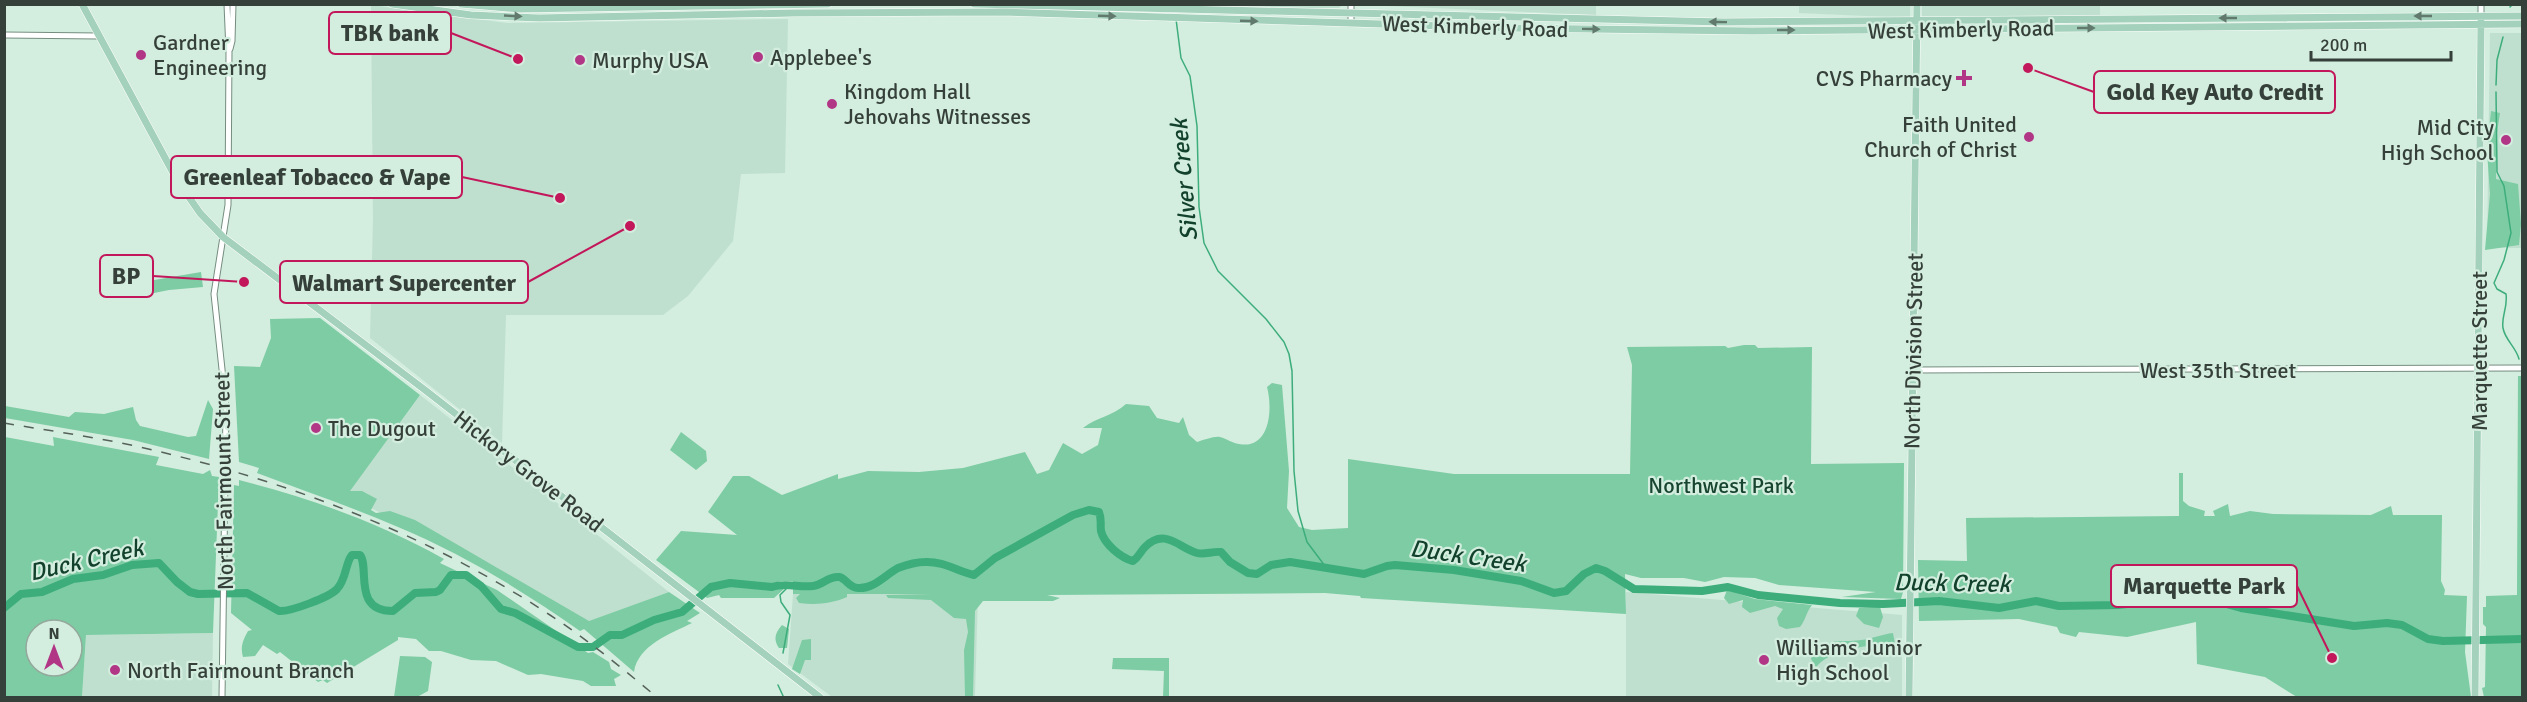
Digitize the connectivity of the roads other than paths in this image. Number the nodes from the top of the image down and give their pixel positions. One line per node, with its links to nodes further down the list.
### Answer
1 (82, 4): 22 (main road, Hickory Grove Road)
2 (227, 4): 23 (street, North Fairmount Street)
3 (233, 4): 23 (street, North Fairmount Street)
4 (408, 4): 5 (main road)
5 (450, 4)
6 (461, 4): 13 (main road)
7 (828, 4): 13 (main road)
8 (974, 4): 16 (main road, West Kimberly Road)
9 (1352, 4): 16 (street)
10 (1917, 4): 17 (main road, North Division Street)
11 (2481, 4): 18 (street, Marquette Street)
12 (397, 5): 15 (main road, West Kimberly Road, one-way to 15)
13 (558, 9): 15 (main road)
14 (2523, 16): 18 (main road, West Kimberly Road)
15 (558, 18): 16 (main road, West Kimberly Road, one-way to 16)
16 (1352, 18): 17 (main road, West Kimberly Road, one-way to 16); 20 (main road, West Kimberly Road, one-way to 20)
17 (1917, 20): 18 (main road, West Kimberly Road, one-way to 17); 20 (main road, North Division Street)
18 (2481, 20): 19 (main road, West Kimberly Road); 20 (main road, West Kimberly Road, one-way to 18); 25 (main road, Marquette Street)
19 (2523, 24)
20 (1917, 29): 27 (main road, North Division Street)
21 (4, 35): 22 (street)
22 (99, 36): 24 (main road, Hickory Grove Road)
23 (229, 51): 24 (street, North Fairmount Street)
24 (223, 237): 28 (street, North Fairmount Street); 29 (main road, Hickory Grove Road)
25 (2479, 368): 26 (street, West 35th Street); 27 (street, West 35th Street); 31 (main road, Marquette Street)
26 (2523, 368)
27 (1913, 370): 30 (main road, North Division Street)
28 (222, 698)
29 (821, 698)
30 (1909, 698)
31 (2475, 698)

